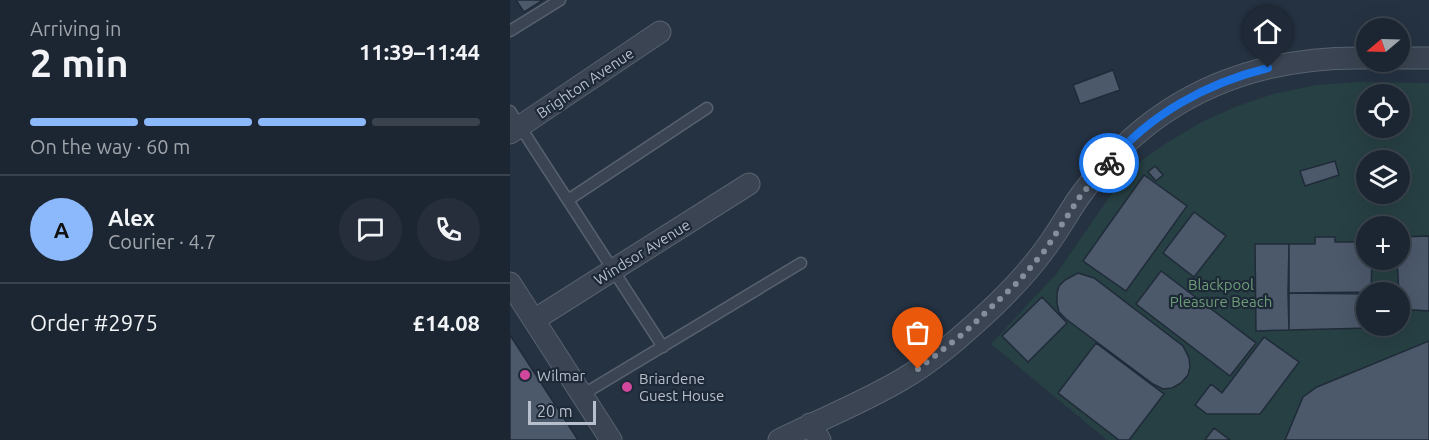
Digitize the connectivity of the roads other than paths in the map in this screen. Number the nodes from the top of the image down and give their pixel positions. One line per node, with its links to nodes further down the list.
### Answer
1 (560, 0): 2 (lane)
2 (510, 31)
3 (660, 32): 8 (street, Brighton Avenue)
4 (1356, 58): 17 (street)
5 (1410, 58): 6 (street)
6 (1429, 58)
7 (707, 108): 10 (lane)
8 (513, 124): 10 (lane)
9 (749, 184): 12 (street, Windsor Avenue)
10 (568, 200): 12 (lane)
11 (801, 262): 15 (lane)
12 (614, 270): 14 (street, Windsor Avenue); 15 (lane)
13 (510, 283): 14 (street)
14 (534, 320): 16 (street)
15 (663, 346): 16 (lane)
16 (582, 395): 18 (street)
17 (815, 432): 19 (street)
18 (611, 440)
19 (779, 440)

